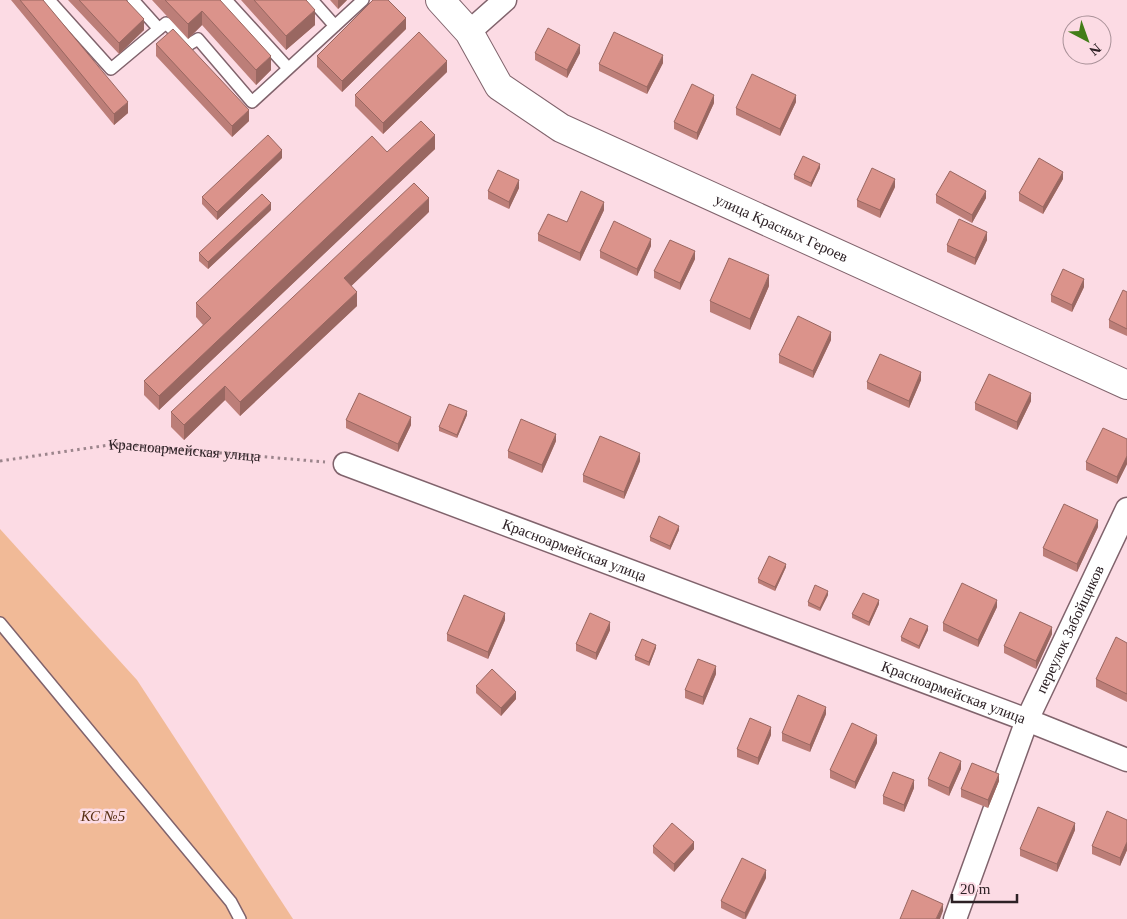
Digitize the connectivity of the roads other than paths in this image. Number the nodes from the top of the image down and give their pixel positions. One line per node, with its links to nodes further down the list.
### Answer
1 (49, 0): 9 (lane)
2 (133, 0): 9 (lane)
3 (226, 0): 11 (lane)
4 (312, 0): 8 (lane)
5 (363, 0): 8 (lane)
6 (440, 0): 10 (main road, улица Красных Героев)
7 (505, 0): 10 (street)
8 (335, 26): 11 (lane)
9 (159, 29): 11 (lane)
10 (469, 32): 12 (main road, улица Красных Героев)
11 (288, 68)
12 (1127, 385)
13 (345, 464): 16 (street, Красноармейская улица)
14 (1127, 509): 16 (street, переулок Забойщиков)
15 (0, 623): 18 (lane)
16 (1028, 720): 17 (street, Красноармейская улица); 19 (street, переулок Забойщиков)
17 (1127, 760)
18 (240, 919)
19 (955, 919)

